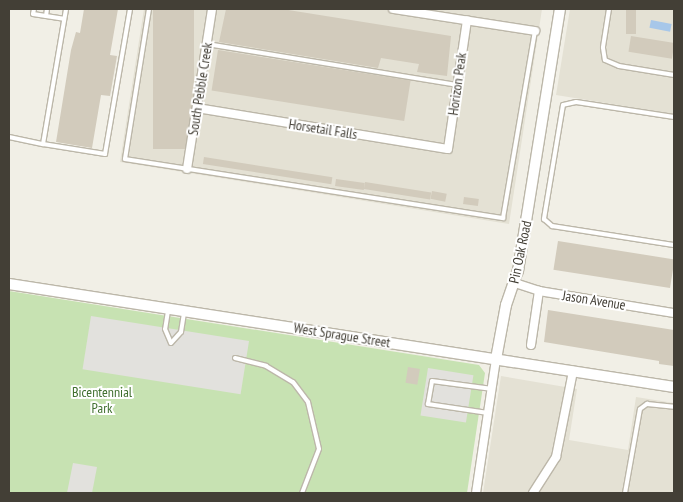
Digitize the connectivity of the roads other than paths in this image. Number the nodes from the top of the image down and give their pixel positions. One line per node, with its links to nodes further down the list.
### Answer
1 (34, 9): 11 (lane)
2 (40, 9): 11 (lane)
3 (47, 9): 12 (lane)
4 (66, 9): 13 (lane)
5 (130, 9): 22 (lane)
6 (149, 9): 24 (lane)
7 (212, 9): 16 (street, South Pebble Creek)
8 (393, 9): 14 (street)
9 (560, 9): 26 (street, Pin Oak Road)
10 (608, 9): 17 (lane)
11 (39, 15): 12 (lane)
12 (46, 16): 13 (lane)
13 (64, 19): 22 (lane)
14 (467, 20): 15 (street); 18 (street, Horizon Peak)
15 (535, 31): 24 (lane)
16 (207, 44): 18 (lane); 19 (street, South Pebble Creek)
17 (674, 75)
18 (457, 85): 23 (street, Horizon Peak)
19 (197, 108): 23 (street, Horsetail Falls); 24 (street, South Pebble Creek)
20 (674, 117): 25 (lane)
21 (9, 137): 22 (lane)
22 (42, 144)
23 (448, 149)
24 (187, 169)
25 (674, 245)
26 (515, 283): 28 (street, Jason Avenue); 34 (street, Pin Oak Road)
27 (9, 284): 29 (street, West Sprague Street)
28 (539, 291): 31 (street, Jason Avenue); 32 (street)
29 (169, 309): 30 (street, West Sprague Street); 30 (lane)
30 (184, 311): 34 (street, West Sprague Street)
31 (674, 313)
32 (531, 345)
33 (235, 358): 40 (lane)
34 (496, 359): 35 (street, West Sprague Street); 37 (street, Pin Oak Road)
35 (573, 371): 36 (street, West Sprague Street); 42 (street)
36 (674, 387)
37 (492, 388): 39 (street, Pin Oak Road); 39 (lane)
38 (674, 407): 43 (lane)
39 (488, 413): 41 (street, Pin Oak Road)
40 (302, 493)
41 (476, 493)
42 (533, 493)
43 (626, 493)

